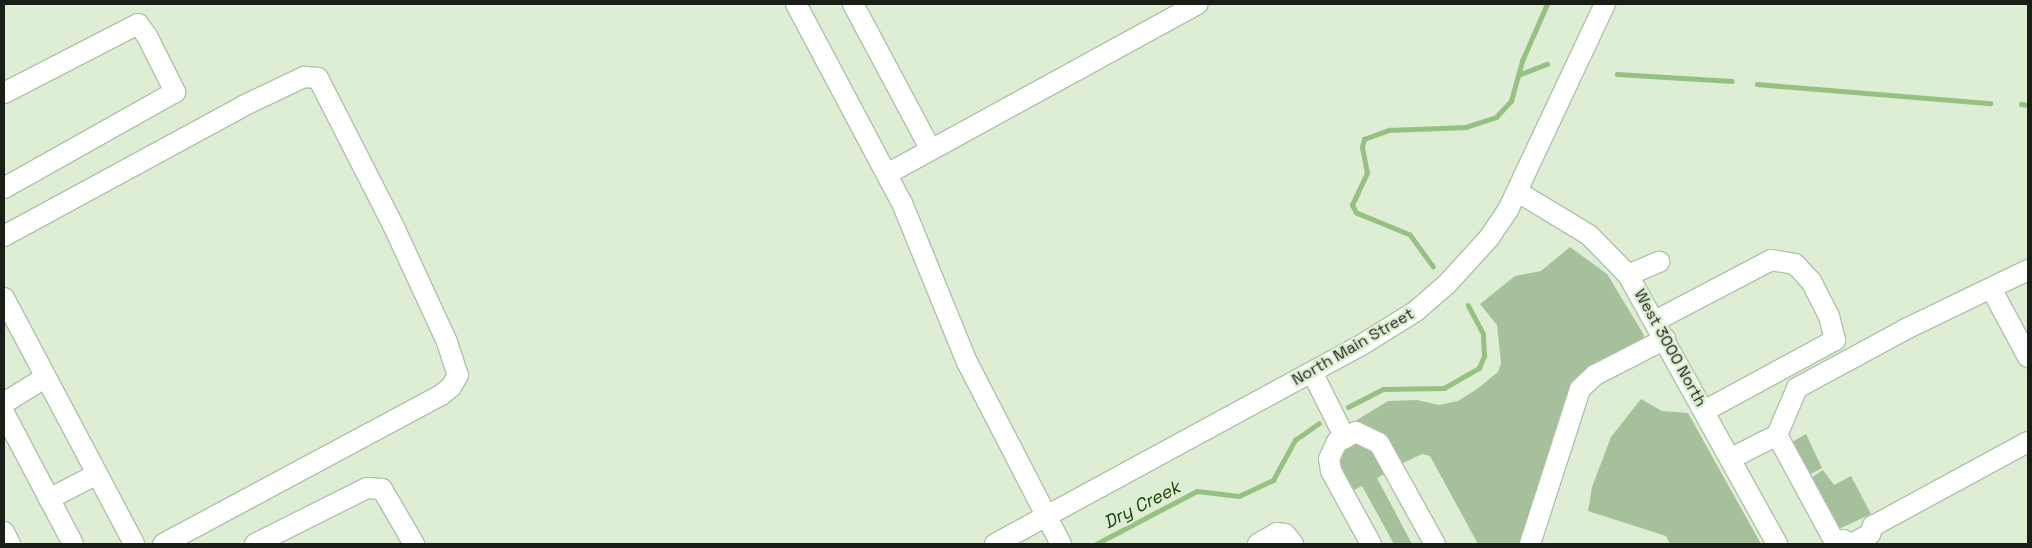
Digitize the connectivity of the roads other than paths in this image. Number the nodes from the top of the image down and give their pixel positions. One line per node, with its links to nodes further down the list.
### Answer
1 (796, 4): 7 (street)
2 (853, 4): 6 (street)
3 (1198, 4): 6 (street)
4 (1605, 4): 9 (street, North Main Street)
5 (4, 93): 8 (street)
6 (930, 148): 7 (street)
7 (887, 174): 30 (street)
8 (4, 188)
9 (1518, 192): 13 (street, West 3000 North); 19 (street, North Main Street)
10 (4, 236): 36 (street)
11 (1659, 262): 13 (street)
12 (2028, 270): 14 (street)
13 (1628, 275): 16 (street, West 3000 North)
14 (1992, 290): 18 (street); 24 (street)
15 (4, 298): 20 (street)
16 (1655, 321): 17 (street, West 3000 North); 22 (street)
17 (1665, 339): 22 (street, West 3000 North); 45 (street)
18 (2028, 357)
19 (1312, 372): 25 (street); 30 (street, North Main Street)
20 (46, 377): 21 (street); 28 (street)
21 (4, 403)
22 (1704, 411): 27 (street, West 3000 North)
23 (4, 413): 29 (street)
24 (1777, 435): 27 (street); 32 (street)
25 (1345, 438): 43 (street); 44 (street)
26 (2028, 442): 32 (street)
27 (1730, 459): 46 (street, West 3000 North)
28 (97, 474): 29 (street); 35 (street)
29 (49, 499): 34 (street)
30 (1047, 518): 39 (street, North Main Street); 40 (street)
31 (4, 532): 33 (street)
32 (1839, 543)
33 (10, 544)
34 (73, 544)
35 (134, 544)
36 (163, 544)
37 (255, 544): 38 (street)
38 (414, 544)
39 (995, 544)
40 (1061, 544)
41 (1258, 544): 42 (street)
42 (1293, 544)
43 (1371, 544)
44 (1434, 544)
45 (1530, 544)
46 (1777, 544)

